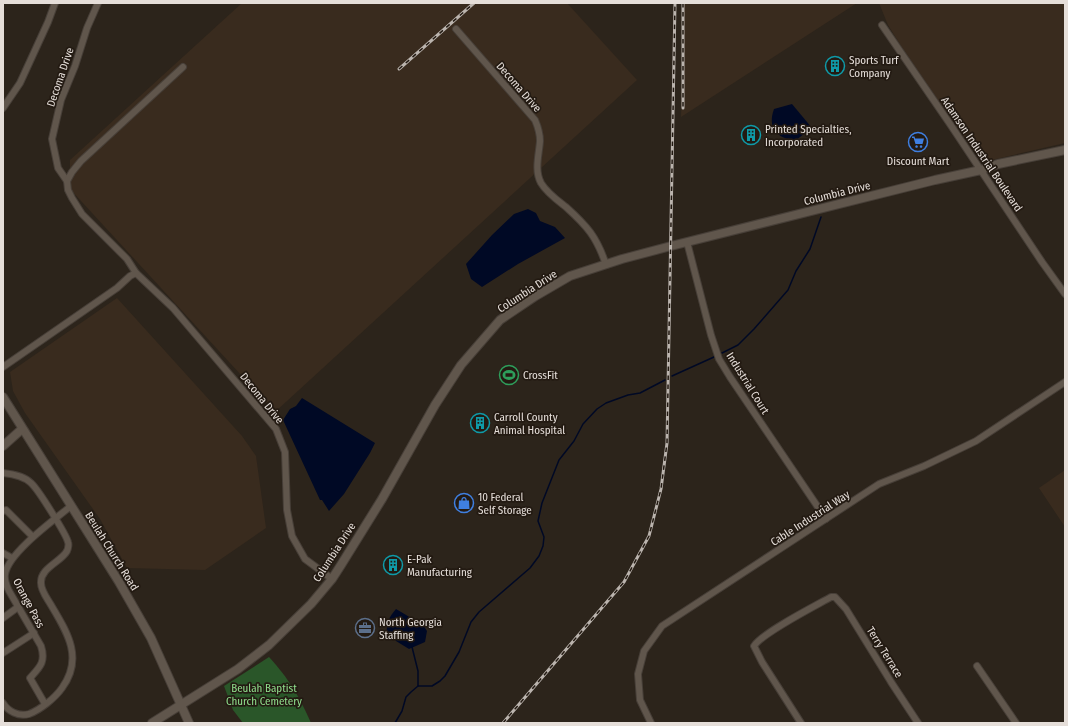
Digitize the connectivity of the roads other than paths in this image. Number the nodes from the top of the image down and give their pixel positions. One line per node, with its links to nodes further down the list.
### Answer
1 (55, 3): 6 (street)
2 (98, 3): 9 (street, Decoma Drive)
3 (882, 26): 8 (street, Adamson Industrial Boulevard)
4 (456, 29): 11 (street, Decoma Drive)
5 (183, 67): 9 (street)
6 (3, 108)
7 (1065, 150): 8 (main road, Columbia Drive)
8 (981, 170): 10 (main road, Columbia Drive); 13 (street, Adamson Industrial Boulevard)
9 (67, 181): 12 (street, Decoma Drive)
10 (686, 242): 11 (main road, Columbia Drive); 23 (street, Industrial Court)
11 (606, 265): 27 (main road, Columbia Drive)
12 (136, 273): 14 (street); 27 (street, Decoma Drive)
13 (1065, 294)
14 (3, 367)
15 (1065, 382): 23 (street, Cable Industrial Way)
16 (3, 397): 17 (main road, Beulah Church Road)
17 (22, 429): 18 (main road); 20 (main road, Beulah Church Road)
18 (3, 446)
19 (3, 473): 22 (street)
20 (71, 506): 22 (street, Orange Pass); 35 (main road, Beulah Church Road)
21 (3, 511): 24 (street)
22 (55, 519): 24 (street, Orange Pass); 34 (street)
23 (826, 519): 38 (street, Cable Industrial Way)
24 (33, 538): 26 (street, Orange Pass)
25 (3, 553): 26 (street)
26 (12, 558): 28 (street, Orange Pass)
27 (332, 579): 35 (main road, Columbia Drive)
28 (18, 607): 29 (street); 30 (street, Orange Pass)
29 (3, 618)
30 (34, 633): 31 (street); 34 (street, Orange Pass)
31 (3, 653)
32 (977, 666): 41 (street)
33 (3, 703): 34 (street)
34 (45, 704)
35 (181, 705): 36 (main road, Columbia Drive); 37 (main road, Beulah Church Road)
36 (152, 723)
37 (189, 723)
38 (651, 723)
39 (801, 723): 40 (street, Terry Terrace)
40 (918, 723)
41 (1016, 723)

